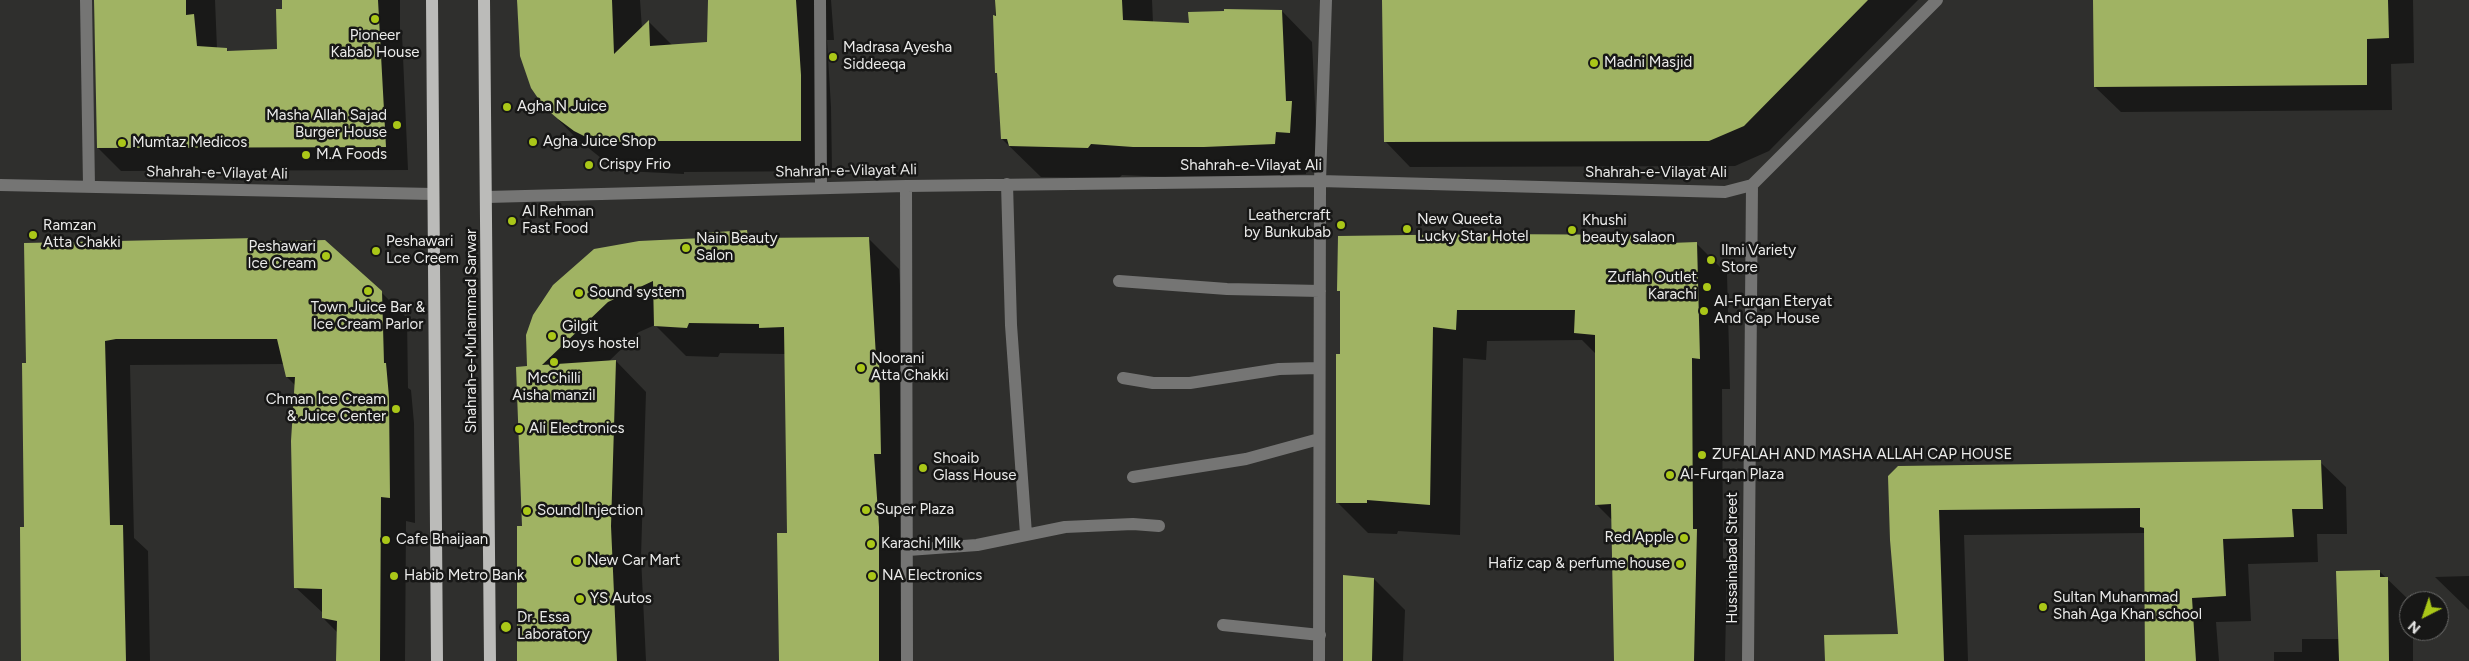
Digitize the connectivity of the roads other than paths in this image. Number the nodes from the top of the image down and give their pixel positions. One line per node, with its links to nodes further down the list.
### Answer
1 (86, 0): 11 (street)
2 (432, 0): 14 (main road)
3 (484, 0): 15 (main road, Shahrah-e-Muhammad Sarwar)
4 (820, 0): 13 (street)
5 (1326, 0): 7 (street)
6 (1937, 0): 10 (street)
7 (1320, 181): 8 (street, Shahrah-e-Vilayat Ali); 10 (street, Shahrah-e-Vilayat Ali); 17 (street)
8 (1007, 184): 12 (street, Shahrah-e-Vilayat Ali); 23 (street)
9 (0, 185): 11 (street, Shahrah-e-Vilayat Ali)
10 (1752, 185): 31 (street, Hussainabad Street)
11 (89, 186): 14 (street, Shahrah-e-Vilayat Ali)
12 (906, 186): 13 (street, Shahrah-e-Vilayat Ali); 24 (street)
13 (821, 188): 15 (street, Shahrah-e-Vilayat Ali)
14 (433, 194): 27 (main road)
15 (487, 197): 28 (main road, Shahrah-e-Muhammad Sarwar)
16 (1119, 280): 17 (street)
17 (1320, 291): 18 (street)
18 (1319, 368): 19 (street); 20 (street)
19 (1122, 378)
20 (1319, 439): 21 (street); 26 (street)
21 (1133, 477)
22 (1158, 526): 23 (street)
23 (1026, 534): 24 (street)
24 (908, 550): 29 (street)
25 (1223, 625): 26 (street)
26 (1320, 635): 30 (street)
27 (437, 661)
28 (490, 661)
29 (907, 661)
30 (1320, 661)
31 (1748, 661)

